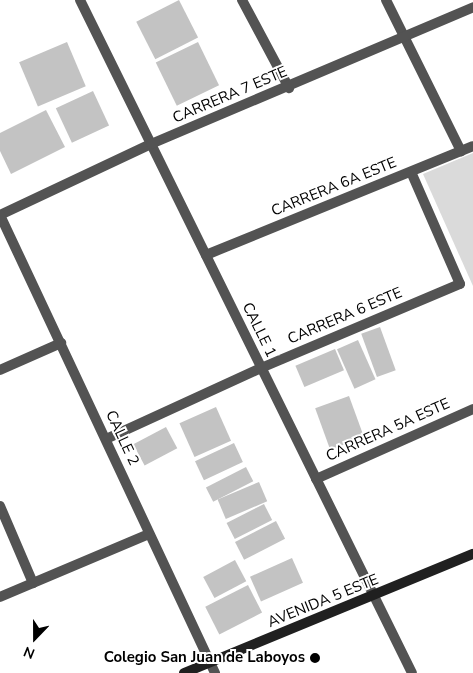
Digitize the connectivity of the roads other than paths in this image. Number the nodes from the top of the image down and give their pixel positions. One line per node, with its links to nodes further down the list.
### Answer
1 (80, 0): 7 (street, CALLE 1)
2 (242, 0): 6 (street)
3 (386, 0): 5 (street)
4 (473, 7): 5 (street, CARRERA 7 ESTE)
5 (405, 35): 6 (street, CARRERA 7 ESTE); 9 (street)
6 (289, 88): 7 (street, CARRERA 7 ESTE)
7 (151, 144): 11 (street, CARRERA 7 ESTE); 13 (street, CALLE 1)
8 (473, 146): 9 (street, CARRERA 6A ESTE)
9 (461, 151): 10 (street, CARRERA 6A ESTE)
10 (412, 172): 13 (street, CARRERA 6A ESTE); 15 (street, CARRERA 6 ESTE)
11 (0, 215): 12 (street, CALLE 2)
12 (4, 234): 14 (street, CALLE 2)
13 (206, 256): 15 (street, CALLE 1)
14 (61, 343): 16 (street); 18 (street, CALLE 2)
15 (261, 368): 18 (street, CARRERA 6 ESTE); 19 (street, CALLE 1)
16 (0, 370)
17 (473, 409): 19 (street, CARRERA 5A ESTE)
18 (106, 439): 21 (street, CALLE 2)
19 (316, 479): 25 (street, CALLE 1)
20 (0, 506): 23 (street)
21 (149, 534): 23 (street); 26 (street, CALLE 2)
22 (473, 554): 25 (main road, AVENIDA 5 ESTE)
23 (33, 583): 24 (street)
24 (0, 597)
25 (374, 597): 26 (main road, AVENIDA 5 ESTE); 29 (street, CALLE 1)
26 (210, 662): 27 (main road, AVENIDA 5 ESTE); 28 (street, CALLE 2)
27 (184, 673)
28 (215, 673)
29 (412, 673)

